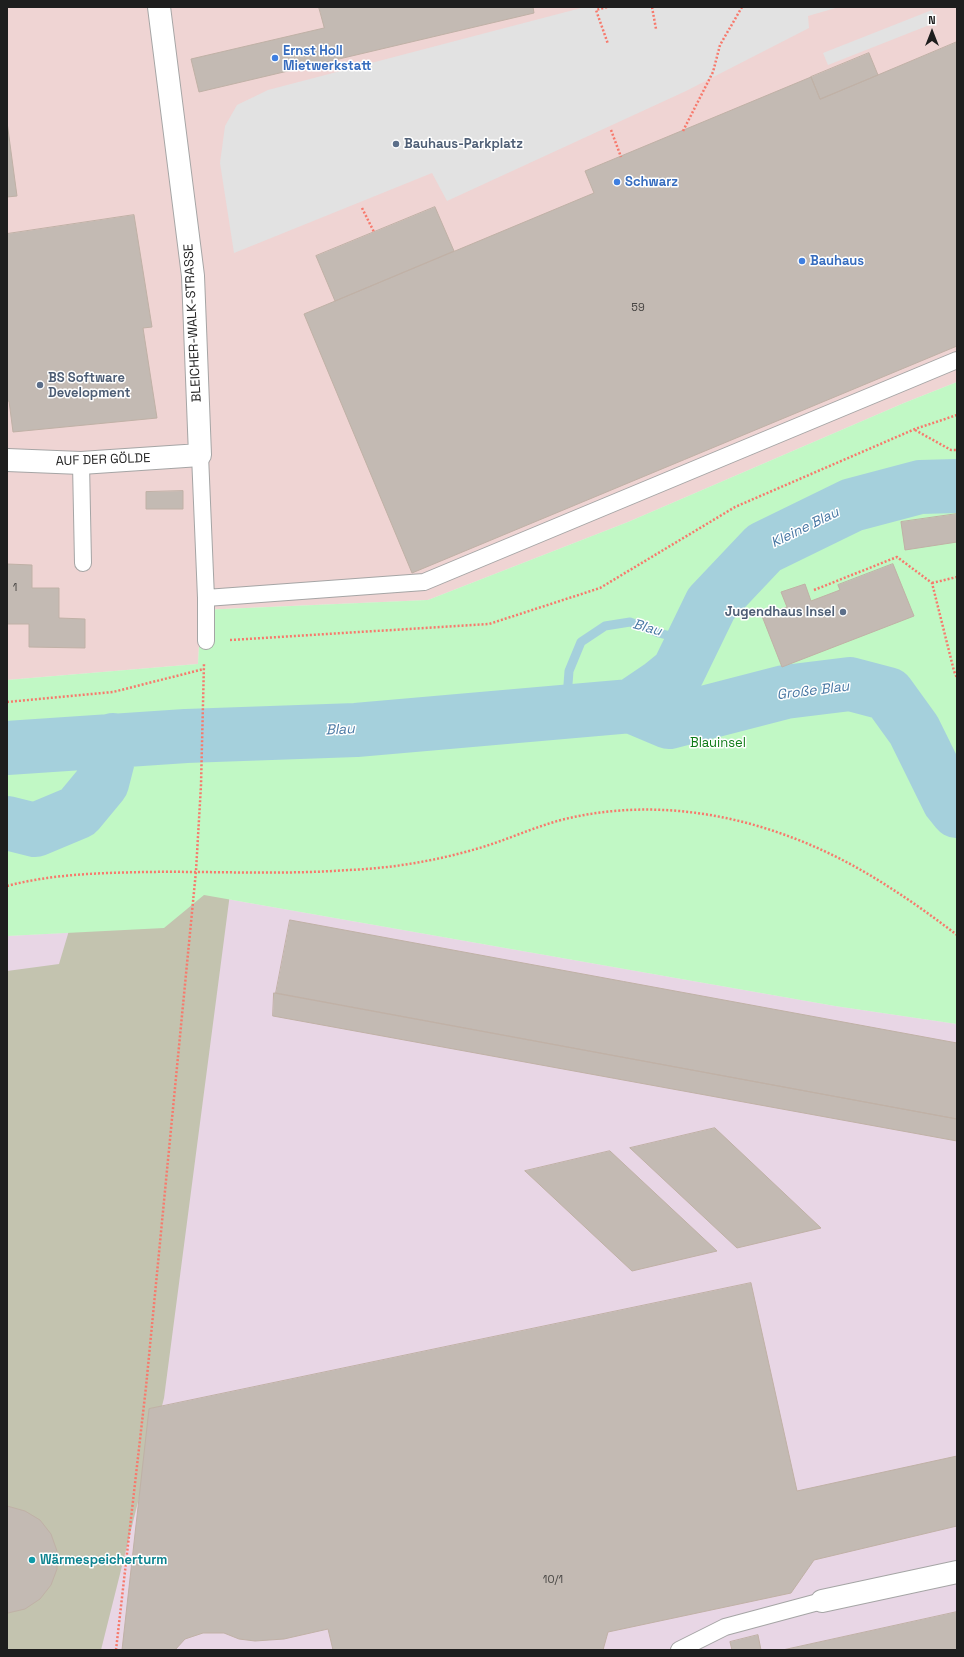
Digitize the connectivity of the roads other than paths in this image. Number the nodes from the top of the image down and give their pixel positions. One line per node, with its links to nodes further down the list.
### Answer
1 (160, 7): 3 (street, BLEICHER-WALK-STRASSE)
2 (957, 360): 7 (lane)
3 (200, 455): 5 (street, AUF DER GÖLDE); 7 (lane, BLEICHER-WALK-STRASSE)
4 (7, 460): 5 (street, AUF DER GÖLDE)
5 (81, 463): 6 (lane)
6 (83, 563)
7 (206, 598): 8 (lane, BLEICHER-WALK-STRASSE)
8 (206, 641)
9 (957, 1572): 10 (street)
10 (822, 1601): 11 (lane)
11 (679, 1650)

